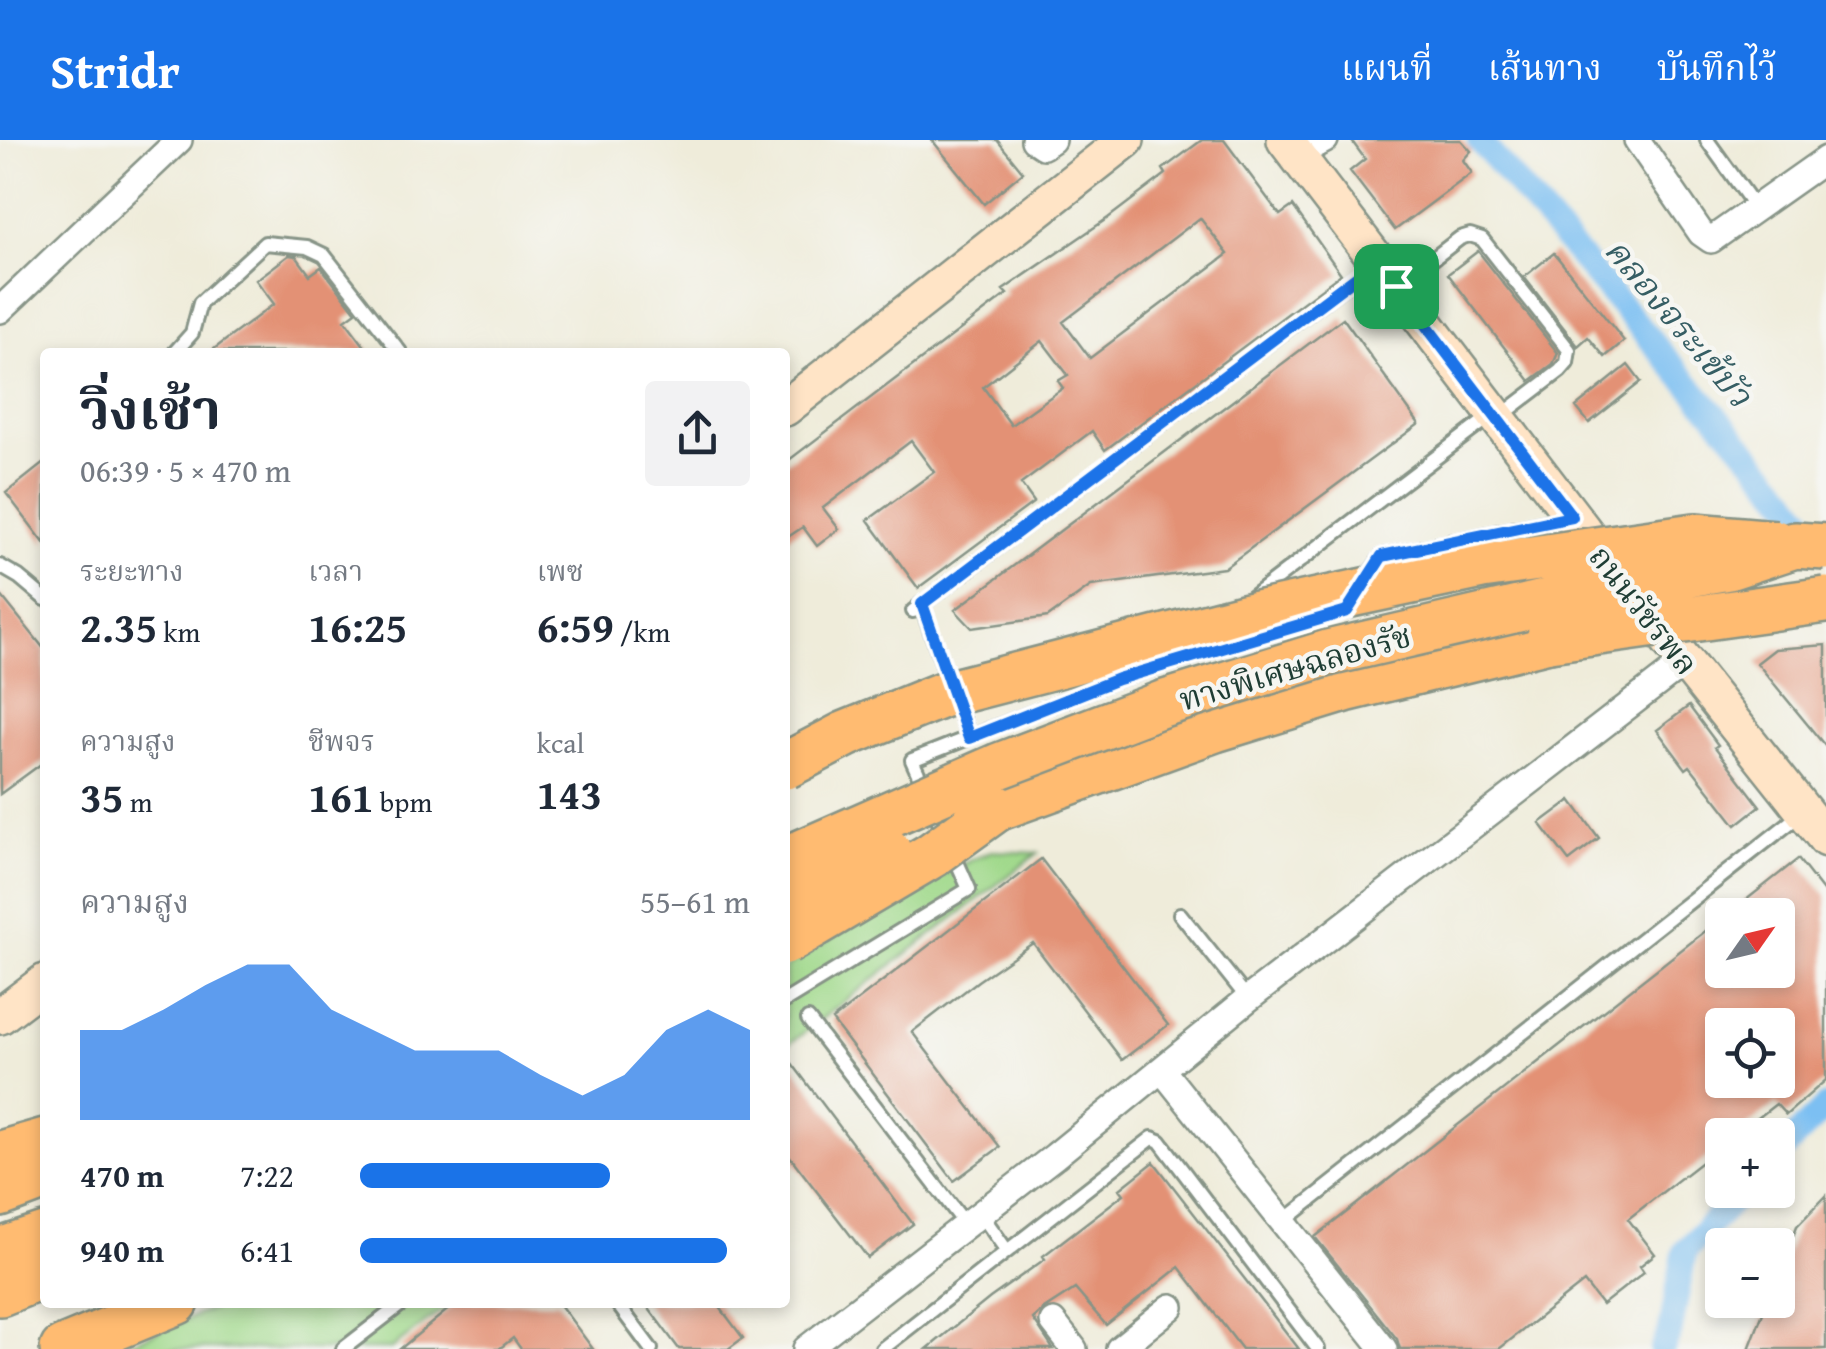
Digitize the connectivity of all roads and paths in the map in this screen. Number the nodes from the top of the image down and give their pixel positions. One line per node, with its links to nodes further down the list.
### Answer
1 (179, 140): 11 (street)
2 (1034, 140): 3 (street)
3 (1052, 140)
4 (1126, 140): 14 (main road)
5 (1637, 140): 9 (street)
6 (1707, 140): 9 (lane)
7 (1302, 145): 10 (main road, ถนนวัชรพล)
8 (1826, 159): 9 (street)
9 (1756, 208)
10 (1387, 274): 15 (main road, ถนนวัชรพล); 15 (lane); 25 (lane)
11 (0, 310)
12 (179, 348): 13 (lane)
13 (397, 348)
14 (790, 404)
15 (1496, 416): 16 (main road, ถนนวัชรพล); 20 (lane)
16 (1572, 517): 22 (lane); 24 (main road, ถนนวัชรพล)
17 (1810, 546): 26 (highway, bridge); 30 (highway, ทางพิเศษฉลองรัช, bridge)
18 (0, 566): 19 (lane)
19 (40, 594)
20 (1251, 598)
21 (1826, 600): 27 (highway, ทางพิเศษฉลองรัช, bridge)
22 (1347, 611)
23 (1290, 628): 25 (lane)
24 (1684, 662): 28 (main road, ถนนวัชรพล); 36 (street)
25 (969, 738): 35 (lane)
26 (790, 763)
27 (997, 808): 31 (highway, ทางพิเศษฉลองรัช, bridge); 33 (highway, bridge)
28 (1804, 812): 29 (main road, ถนนวัชรพล); 45 (lane)
29 (1826, 839)
30 (790, 858)
31 (790, 898)
32 (1180, 914): 36 (lane)
33 (790, 939)
34 (40, 986): 37 (main road)
35 (790, 997)
36 (1248, 999): 39 (street)
37 (0, 1016)
38 (808, 1019): 44 (lane)
39 (1162, 1070): 44 (street); 45 (street)
40 (40, 1142): 41 (highway)
41 (0, 1154)
42 (40, 1179): 43 (highway)
43 (0, 1194)
44 (973, 1220): 48 (lane); 59 (street)
45 (1283, 1222): 64 (street)
46 (40, 1238): 47 (highway)
47 (0, 1251)
48 (1008, 1251): 60 (lane); 63 (lane)
49 (40, 1278): 50 (highway)
50 (0, 1293)
51 (1171, 1307): 62 (street)
52 (162, 1308): 56 (highway)
53 (396, 1308): 57 (lane)
54 (620, 1308): 58 (lane)
55 (1052, 1322): 61 (street)
56 (63, 1349)
57 (342, 1349)
58 (651, 1349)
59 (806, 1349)
60 (882, 1349)
61 (1074, 1349)
62 (1120, 1349)
63 (1318, 1349)
64 (1384, 1349)

